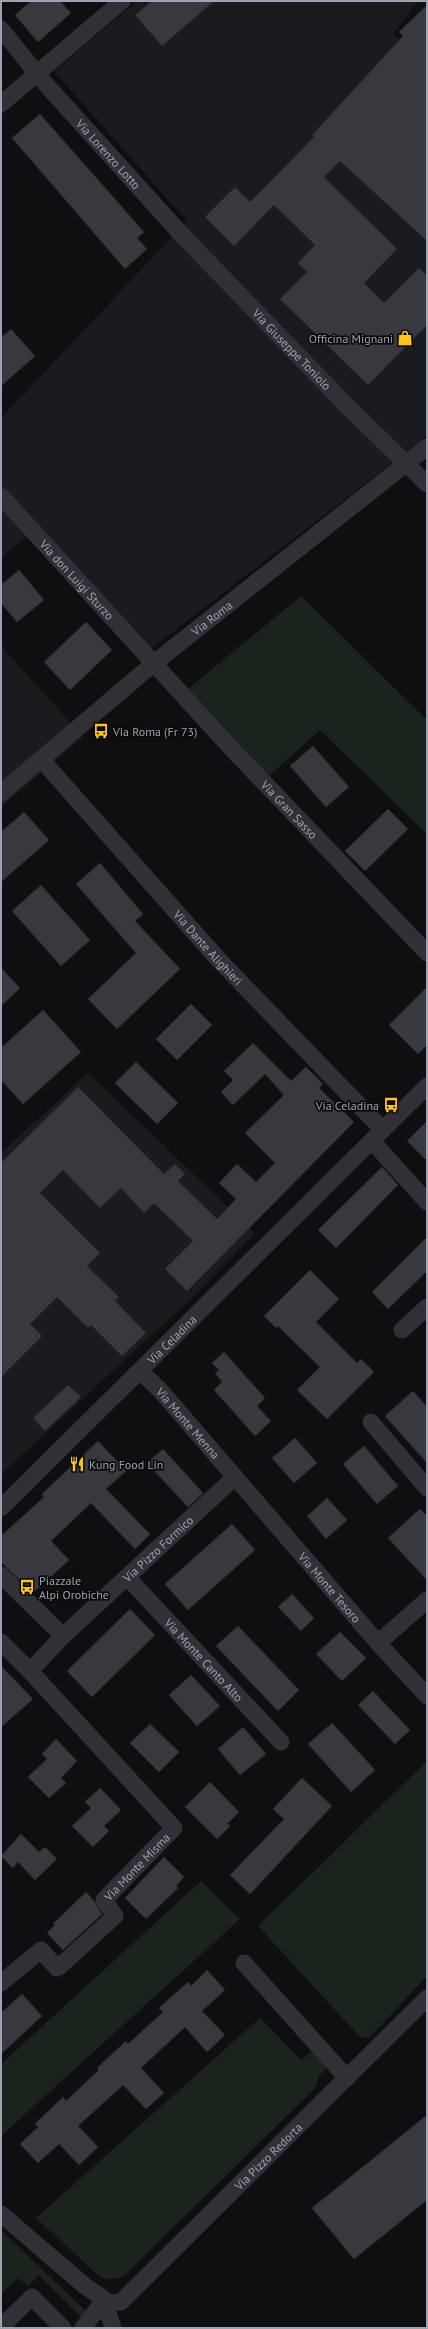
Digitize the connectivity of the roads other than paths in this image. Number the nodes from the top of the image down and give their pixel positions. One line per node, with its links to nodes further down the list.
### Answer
1 (122, 1): 3 (street)
2 (1, 29): 3 (street, Via Lorenzo Lotto)
3 (37, 74): 4 (street); 5 (street, Via Lorenzo Lotto)
4 (1, 104)
5 (181, 234): 7 (street, Via Giuseppe Toniolo)
6 (427, 447): 7 (street, Via Roma)
7 (406, 463): 8 (street, Via Giuseppe Toniolo); 10 (street, Via Roma)
8 (427, 484)
9 (1, 496): 10 (street, Via don Luigi Sturzo)
10 (154, 664): 11 (street, Via Roma); 13 (street, Via Gran Sasso)
11 (41, 759): 12 (street, Via Roma); 15 (street, Via Dante Alighieri)
12 (1, 793)
13 (427, 953)
14 (427, 1086): 15 (street, Via Celadina)
15 (378, 1136): 16 (street, Via Dante Alighieri); 19 (street, Via Celadina)
16 (427, 1202)
17 (427, 1307): 18 (street)
18 (402, 1330)
19 (140, 1371): 21 (street, Via Monte Menna); 23 (street, Via Celadina)
20 (371, 1422): 22 (street)
21 (235, 1477): 25 (street, Via Pizzo Formico); 29 (street, Via Monte Tesoro)
22 (427, 1488)
23 (1, 1508)
24 (1, 1575): 27 (street)
25 (127, 1577): 27 (street, Via Pizzo Formico); 32 (street, Via Monte Canto Alto)
26 (427, 1600): 29 (street)
27 (63, 1636): 30 (street, Via Pizzo Formico)
28 (1, 1642): 30 (street)
29 (378, 1644): 31 (street, Via Monte Tesoro)
30 (30, 1671): 34 (street, Via Monte Misma)
31 (427, 1696)
32 (281, 1742)
33 (244, 1964): 36 (street)
34 (1, 1983)
35 (427, 1998): 36 (street, Via Pizzo Redorta)
36 (347, 2078): 38 (street, Via Pizzo Redorta)
37 (1, 2214): 38 (street)
38 (104, 2300): 41 (street); 42 (street)
39 (1, 2328): 40 (street)
40 (63, 2328)
41 (83, 2328)
42 (113, 2328)

